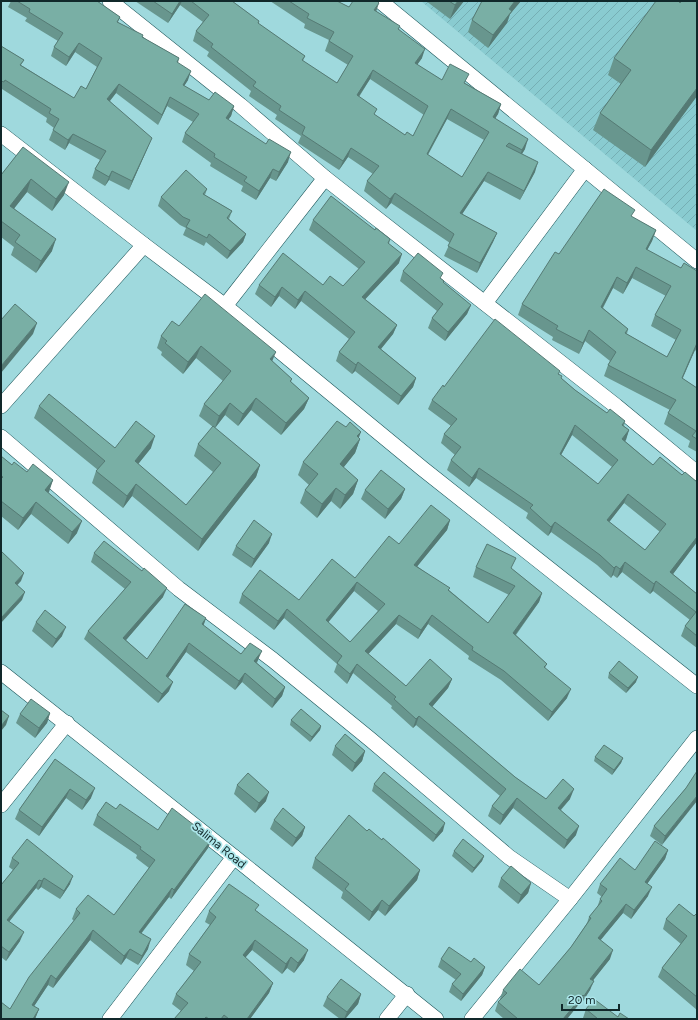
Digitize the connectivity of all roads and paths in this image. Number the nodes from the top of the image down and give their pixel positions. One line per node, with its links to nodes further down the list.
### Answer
1 (110, 1): 5 (street)
2 (380, 1): 4 (street)
3 (1, 134): 6 (street)
4 (585, 170): 7 (street); 8 (street)
5 (325, 178): 8 (street); 9 (street)
6 (144, 245): 9 (street); 10 (street)
7 (697, 261)
8 (485, 303): 12 (street)
9 (225, 306): 14 (street)
10 (1, 406)
11 (1, 438): 19 (street)
12 (697, 473)
13 (1, 672): 15 (street, Salima Road)
14 (697, 686)
15 (67, 723): 17 (street); 18 (street, Salima Road)
16 (697, 738): 19 (street)
17 (1, 805)
18 (234, 856): 20 (street, Salima Road); 21 (street)
19 (570, 899): 24 (street)
20 (406, 994): 22 (street); 23 (street, Salima Road)
21 (110, 1019)
22 (387, 1019)
23 (436, 1019)
24 (472, 1019)

